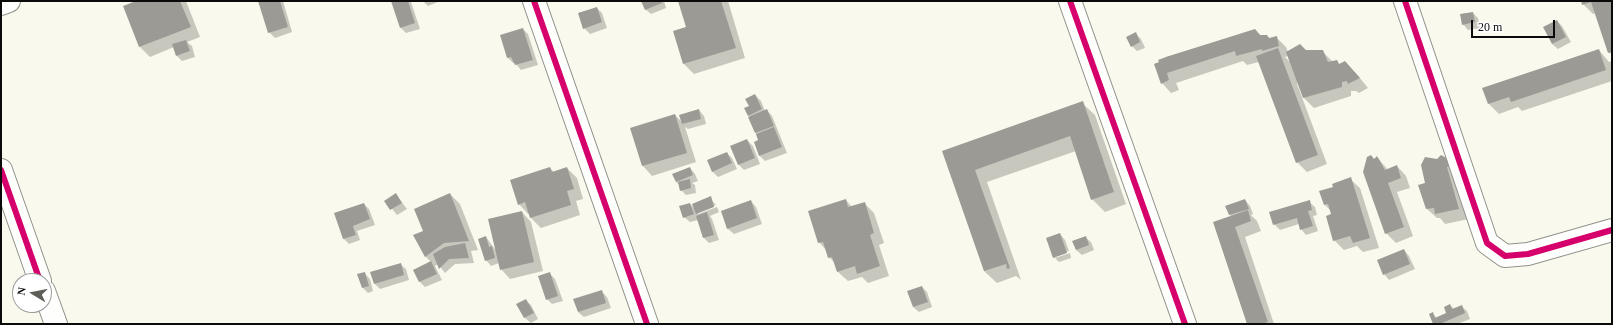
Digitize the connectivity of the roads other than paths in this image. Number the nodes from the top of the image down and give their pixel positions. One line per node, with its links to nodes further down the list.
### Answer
1 (9, 1): 5 (street)
2 (534, 1): 12 (street)
3 (1070, 1): 13 (street)
4 (1404, 1): 8 (street)
5 (1, 4)
6 (1, 170): 7 (street)
7 (7, 204): 9 (street)
8 (1612, 230)
9 (37, 273)
10 (52, 313): 11 (street)
11 (56, 324)
12 (647, 324)
13 (1185, 324)

